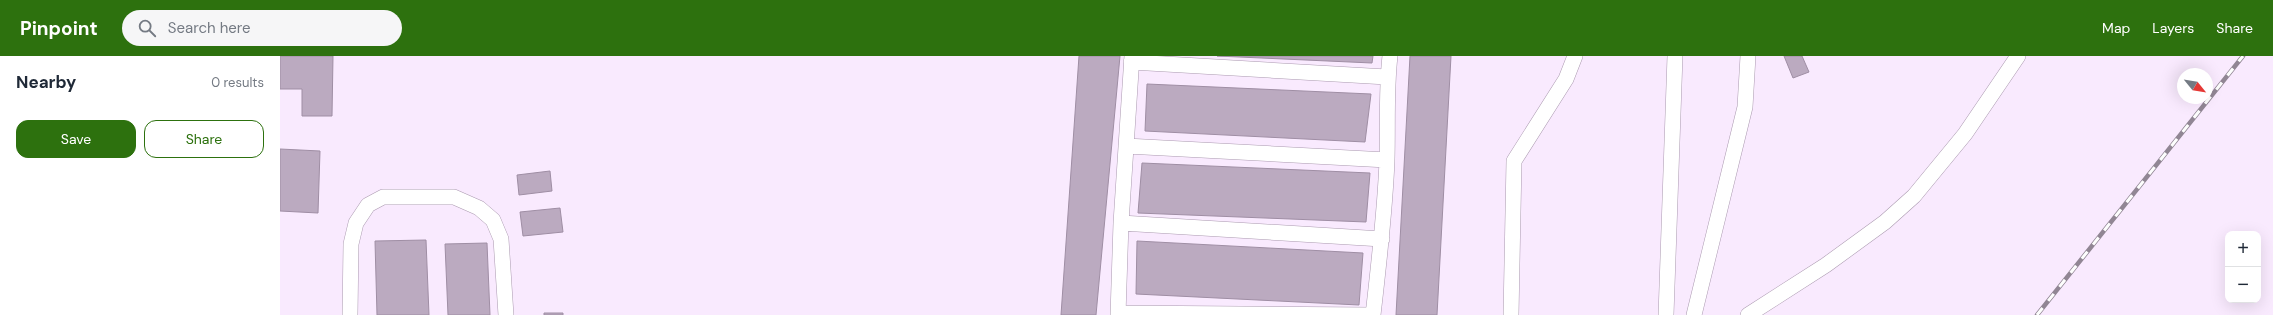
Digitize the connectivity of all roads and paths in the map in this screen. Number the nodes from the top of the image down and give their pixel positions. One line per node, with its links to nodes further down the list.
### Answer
1 (1390, 56): 7 (lane)
2 (1575, 56): 16 (lane)
3 (1675, 56): 17 (lane)
4 (1748, 56): 18 (lane)
5 (2018, 56): 19 (lane)
6 (1132, 59): 7 (lane); 8 (lane)
7 (1388, 77): 9 (lane)
8 (1126, 146): 9 (lane); 10 (lane)
9 (1387, 160): 11 (lane)
10 (1121, 223): 11 (lane); 12 (lane)
11 (1382, 239): 15 (lane)
12 (1118, 314): 15 (lane)
13 (350, 315): 14 (lane)
14 (506, 315)
15 (1372, 315)
16 (1511, 315)
17 (1666, 315)
18 (1694, 315)
19 (1748, 315)

